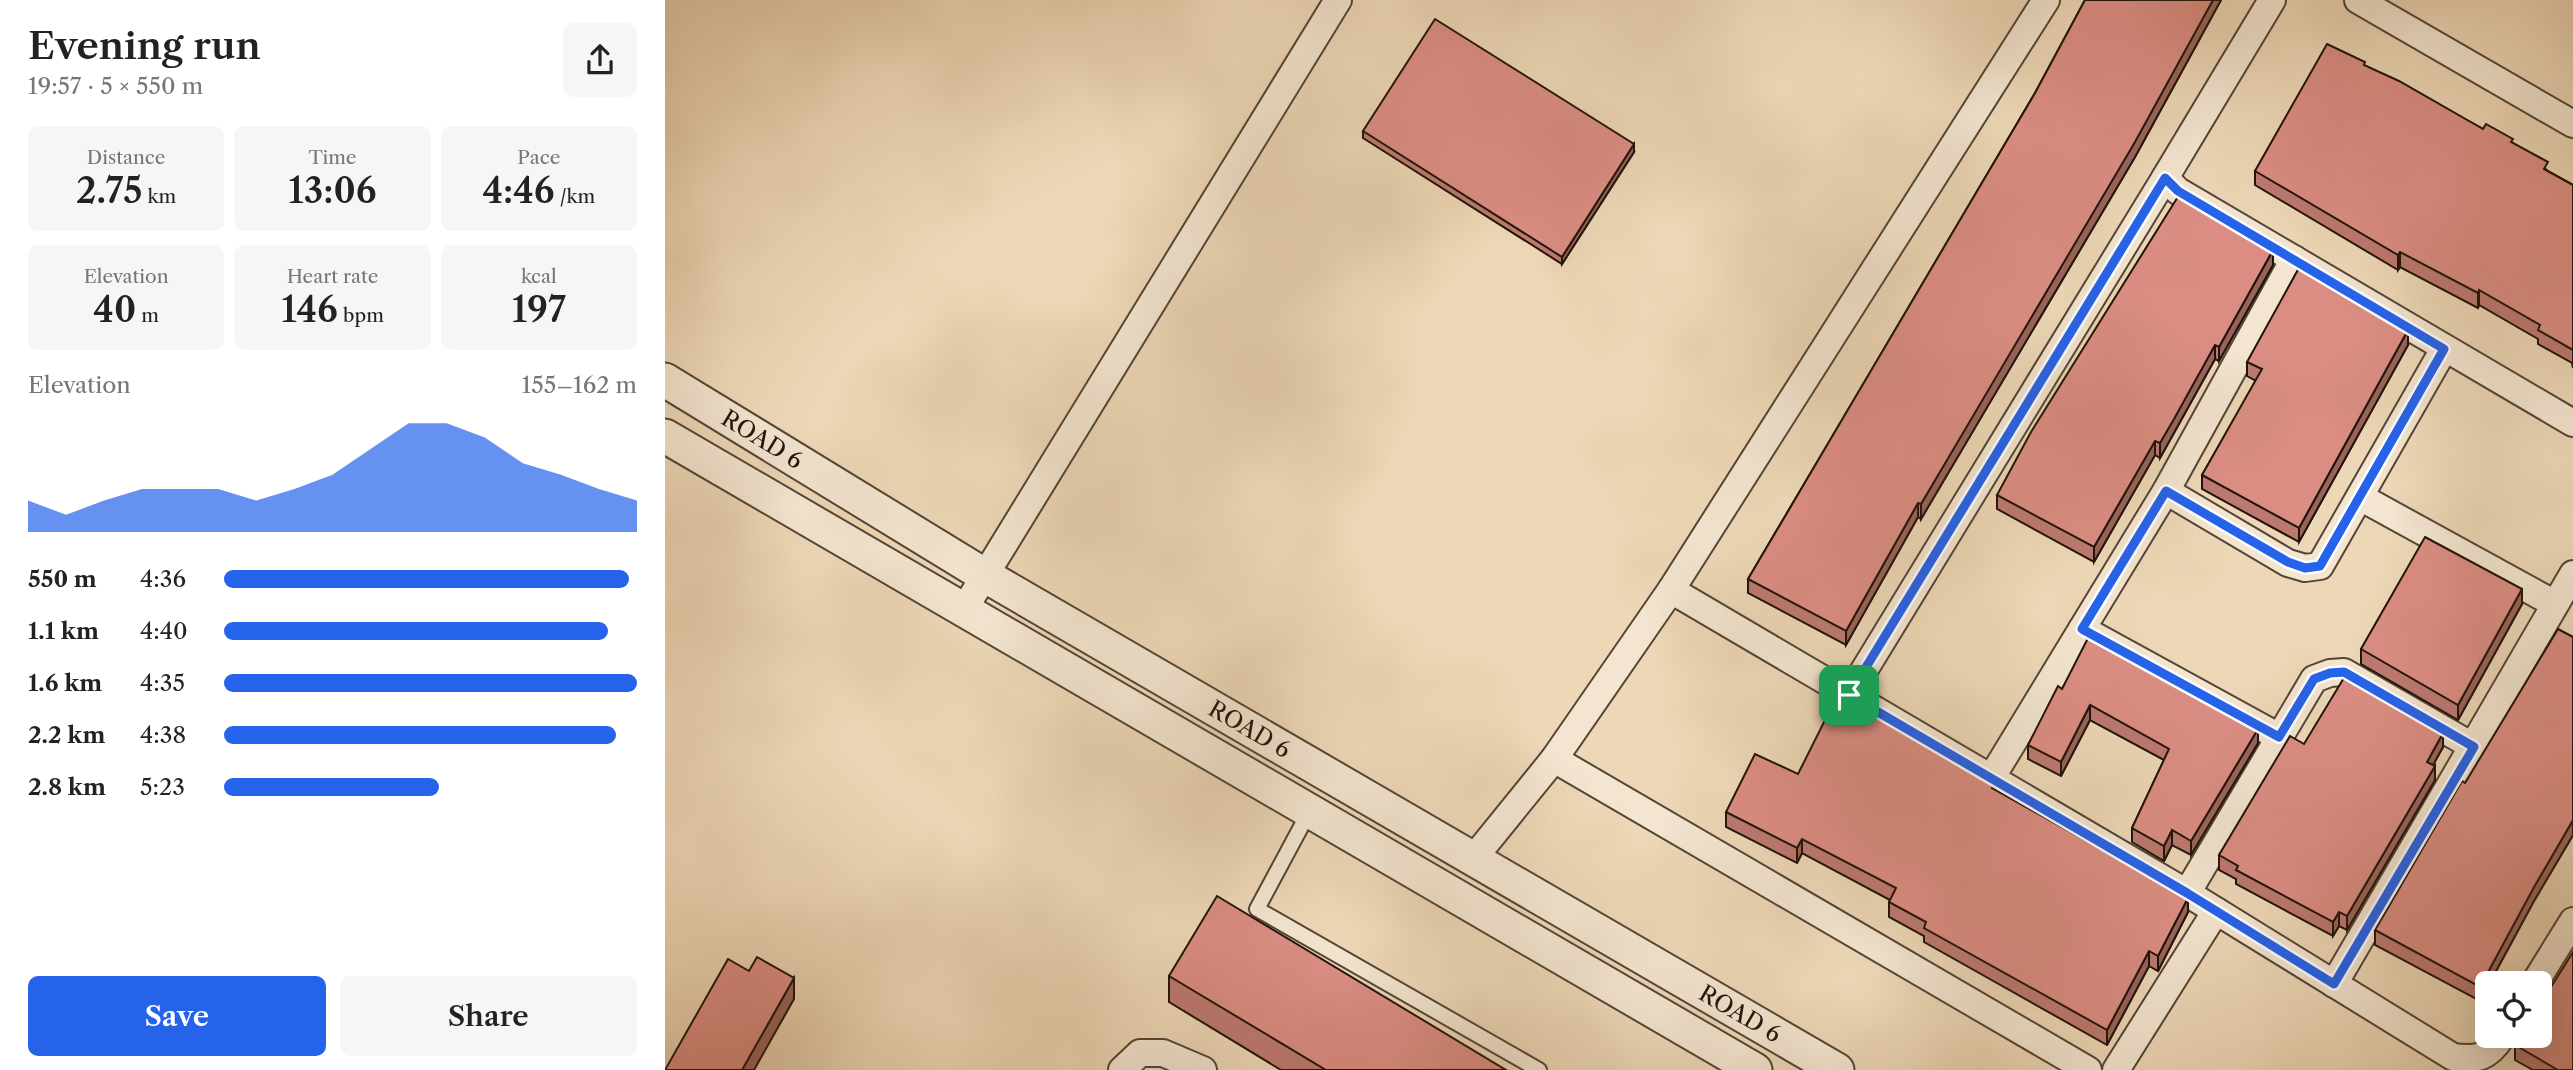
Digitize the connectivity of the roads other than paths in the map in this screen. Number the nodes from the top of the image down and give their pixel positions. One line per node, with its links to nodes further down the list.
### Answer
1 (1338, 0): 15 (street)
2 (2046, 0): 16 (street)
3 (2272, 0): 6 (street)
4 (2370, 3): 5 (street)
5 (2573, 124)
6 (2165, 178): 7 (street); 20 (street)
7 (2294, 259): 8 (street); 12 (street)
8 (2444, 349): 10 (street); 13 (street)
9 (665, 380): 15 (street, ROAD 6)
10 (2573, 424)
11 (665, 436): 18 (street, ROAD 6)
12 (2166, 491): 13 (street); 19 (street)
13 (2360, 497): 17 (street)
14 (2573, 573): 17 (street)
15 (984, 575): 18 (street); 26 (street, ROAD 6)
16 (1671, 590): 20 (street); 23 (street)
17 (2555, 604): 22 (street)
18 (963, 611): 25 (street, ROAD 6)
19 (2082, 629): 21 (street); 24 (street)
20 (1849, 695): 24 (street)
21 (2279, 737): 22 (street); 27 (street)
22 (2474, 747): 31 (street)
23 (1554, 760): 26 (street); 38 (street)
24 (1990, 780): 27 (street)
25 (1309, 812): 35 (lane); 36 (street, ROAD 6)
26 (1473, 859): 37 (street, ROAD 6)
27 (2187, 893): 28 (street)
28 (2216, 911): 31 (street); 39 (street)
29 (2573, 921): 30 (street)
30 (2542, 971)
31 (2334, 984): 32 (street)
32 (2494, 1048)
33 (1122, 1070): 34 (street)
34 (1203, 1070)
35 (1539, 1070)
36 (1755, 1070)
37 (1837, 1070)
38 (2088, 1070)
39 (2116, 1070)

